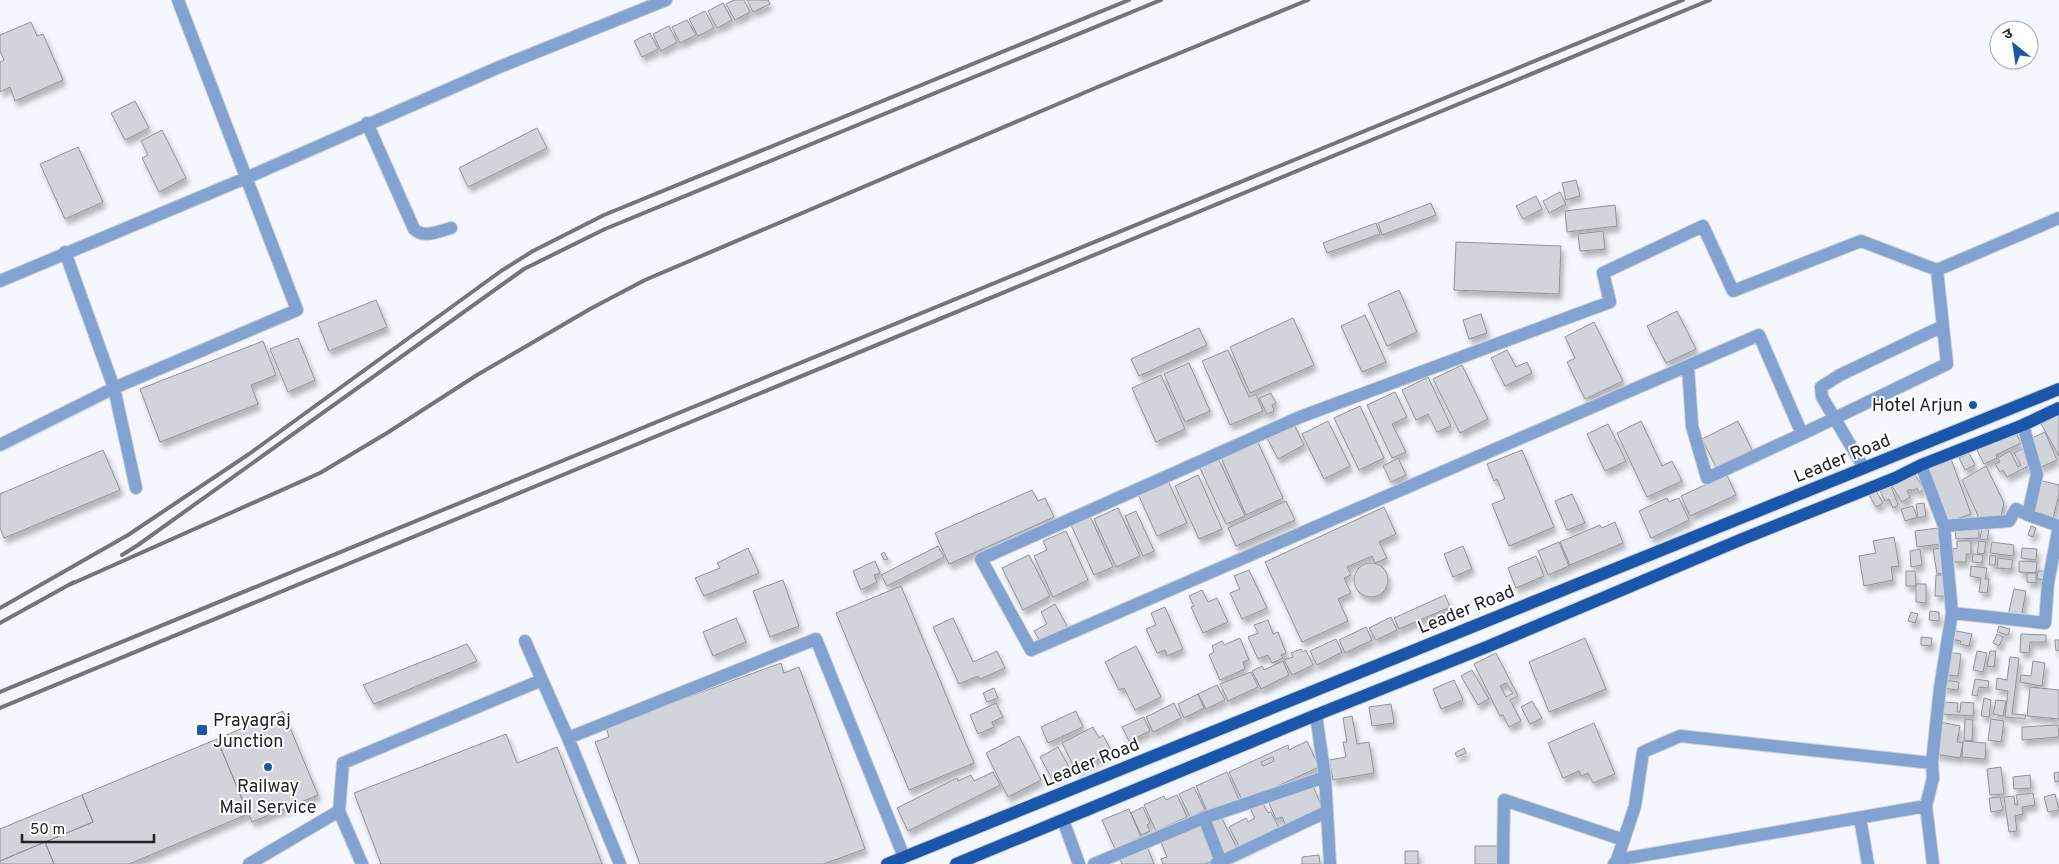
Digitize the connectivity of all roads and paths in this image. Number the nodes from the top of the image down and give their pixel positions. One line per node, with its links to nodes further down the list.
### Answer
1 (178, 0): 4 (street)
2 (666, 0): 3 (street)
3 (367, 123): 4 (street); 6 (street)
4 (246, 178): 7 (street); 12 (street)
5 (2059, 218): 8 (street)
6 (451, 228)
7 (65, 252): 9 (street); 12 (street)
8 (1937, 270): 10 (street); 11 (street)
9 (0, 281)
10 (1943, 326): 15 (street); 15 (street)
11 (1688, 366): 17 (street); 17 (street)
12 (114, 388): 18 (street); 21 (street)
13 (2059, 389): 20 (main road, Leader Road)
14 (2059, 408): 16 (main road)
15 (1836, 418): 17 (street); 20 (street)
16 (2022, 425): 19 (main road); 22 (street)
17 (1802, 434)
18 (0, 445)
19 (1921, 465): 23 (street); 28 (main road)
20 (1864, 468): 39 (main road, Leader Road)
21 (136, 488)
22 (2028, 515): 23 (street); 24 (street)
23 (1944, 526): 25 (street)
24 (2059, 526): 25 (street)
25 (1952, 613): 30 (street)
26 (525, 641): 27 (street)
27 (542, 680): 29 (street); 33 (street)
28 (1316, 715): 31 (street); 37 (main road)
29 (568, 738): 39 (street); 44 (street)
30 (1932, 763): 32 (street); 38 (street)
31 (1324, 777): 34 (street); 35 (street)
32 (1926, 806): 36 (street); 52 (street)
33 (339, 811): 42 (street); 43 (street)
34 (1326, 812): 41 (street); 49 (street)
35 (1204, 818): 41 (street); 48 (street)
36 (1860, 818): 40 (street); 51 (street)
37 (1063, 820): 46 (main road); 47 (street)
38 (1624, 840): 40 (street); 50 (street)
39 (904, 857): 45 (main road, Leader Road)
40 (1616, 862)
41 (1219, 863)
42 (249, 864)
43 (362, 864)
44 (620, 864)
45 (886, 864)
46 (956, 864)
47 (1079, 864)
48 (1094, 864)
49 (1330, 864)
50 (1503, 864)
51 (1868, 864)
52 (1933, 864)

